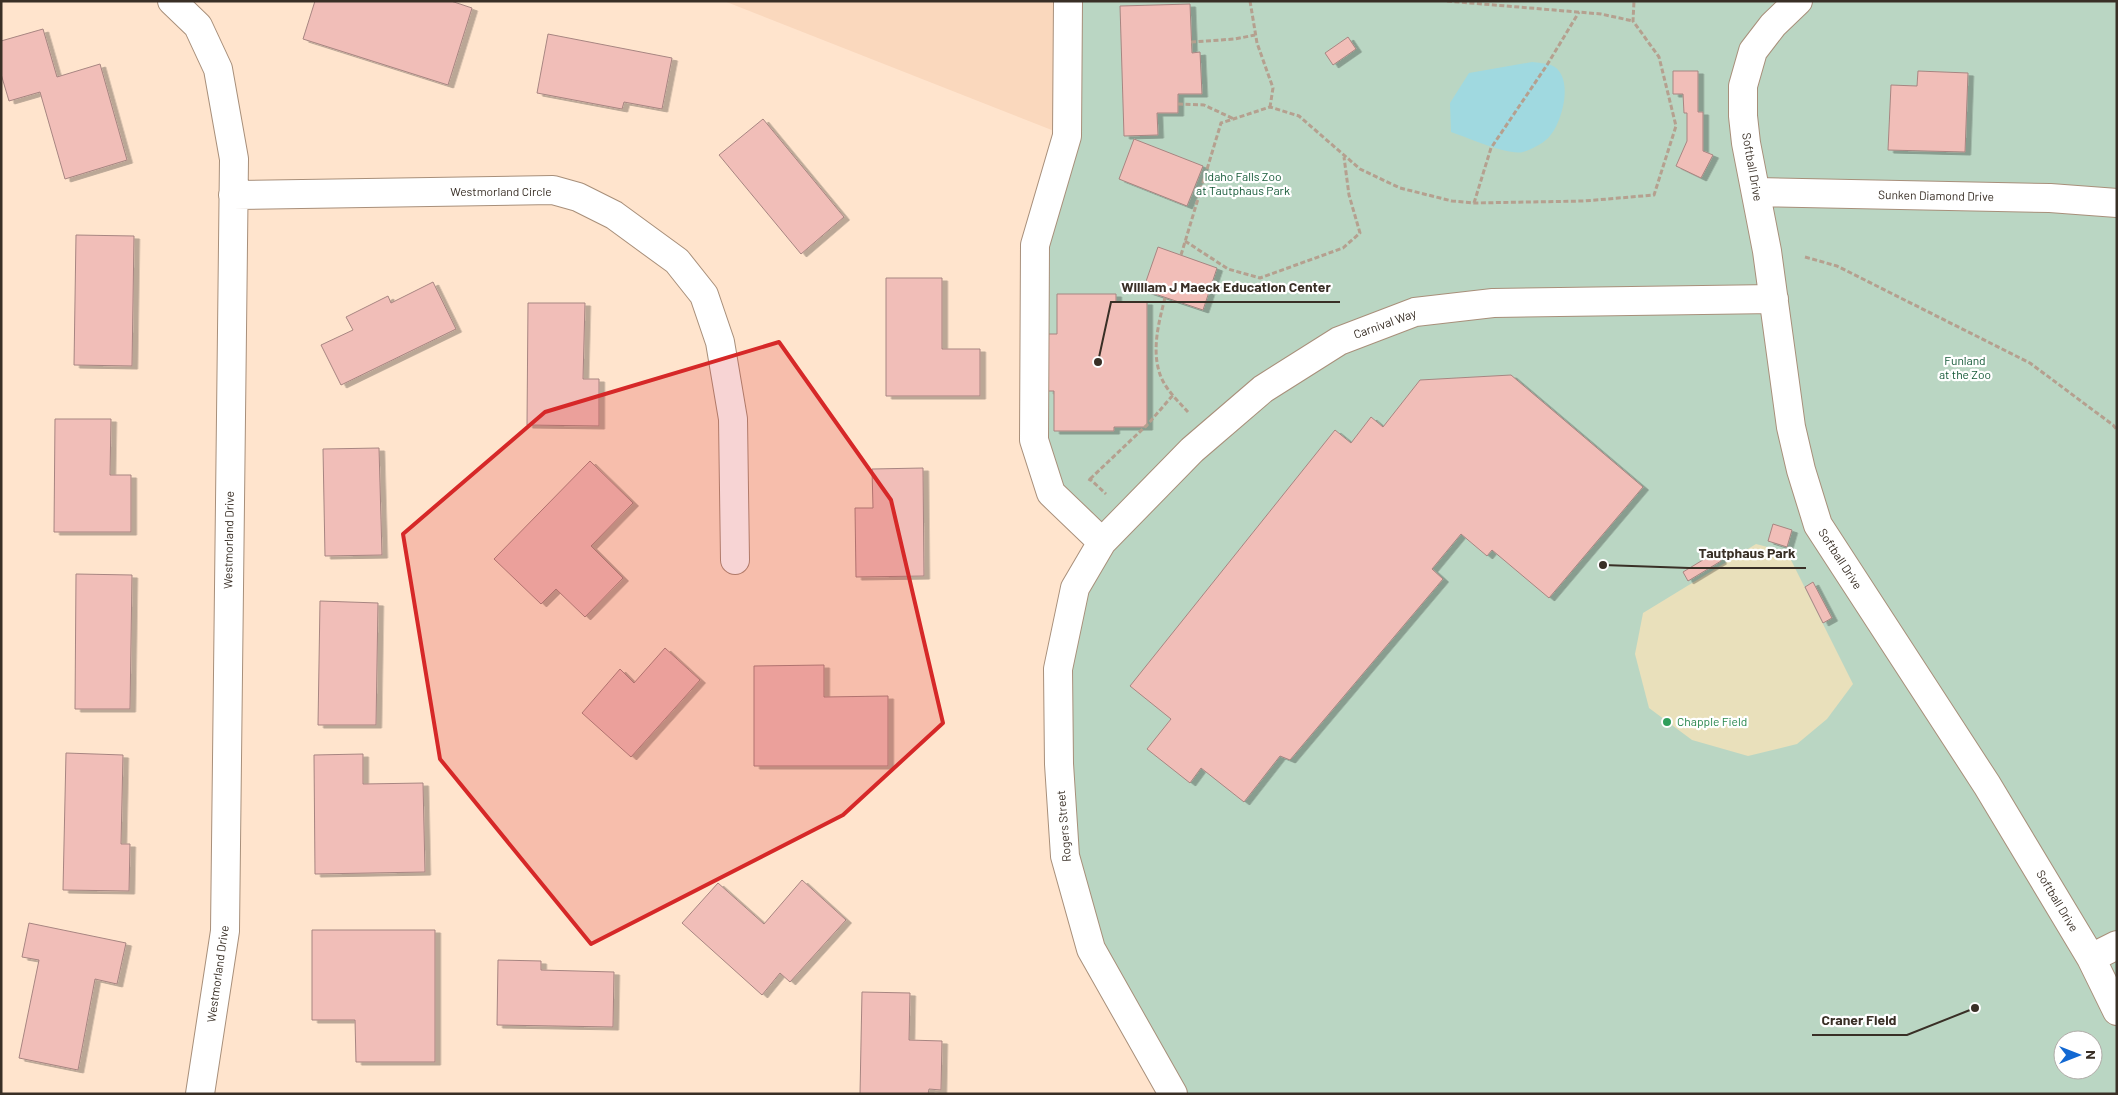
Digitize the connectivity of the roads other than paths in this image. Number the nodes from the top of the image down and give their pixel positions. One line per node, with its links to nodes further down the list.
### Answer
1 (172, 1): 5 (street, Westmorland Drive)
2 (1068, 1): 8 (street)
3 (1798, 1): 4 (street, Softball Drive)
4 (1756, 192): 6 (street, Sunken Diamond Drive); 7 (street, Softball Drive)
5 (233, 196): 9 (street, Westmorland Circle); 13 (street, Westmorland Drive)
6 (2117, 203)
7 (1774, 299): 8 (street, Carnival Way); 11 (street, Softball Drive)
8 (1102, 542): 14 (street, Rogers Street)
9 (735, 560)
10 (2117, 945): 11 (street)
11 (2091, 958): 12 (street, Softball Drive)
12 (2117, 1011)
13 (200, 1094)
14 (1173, 1094)

